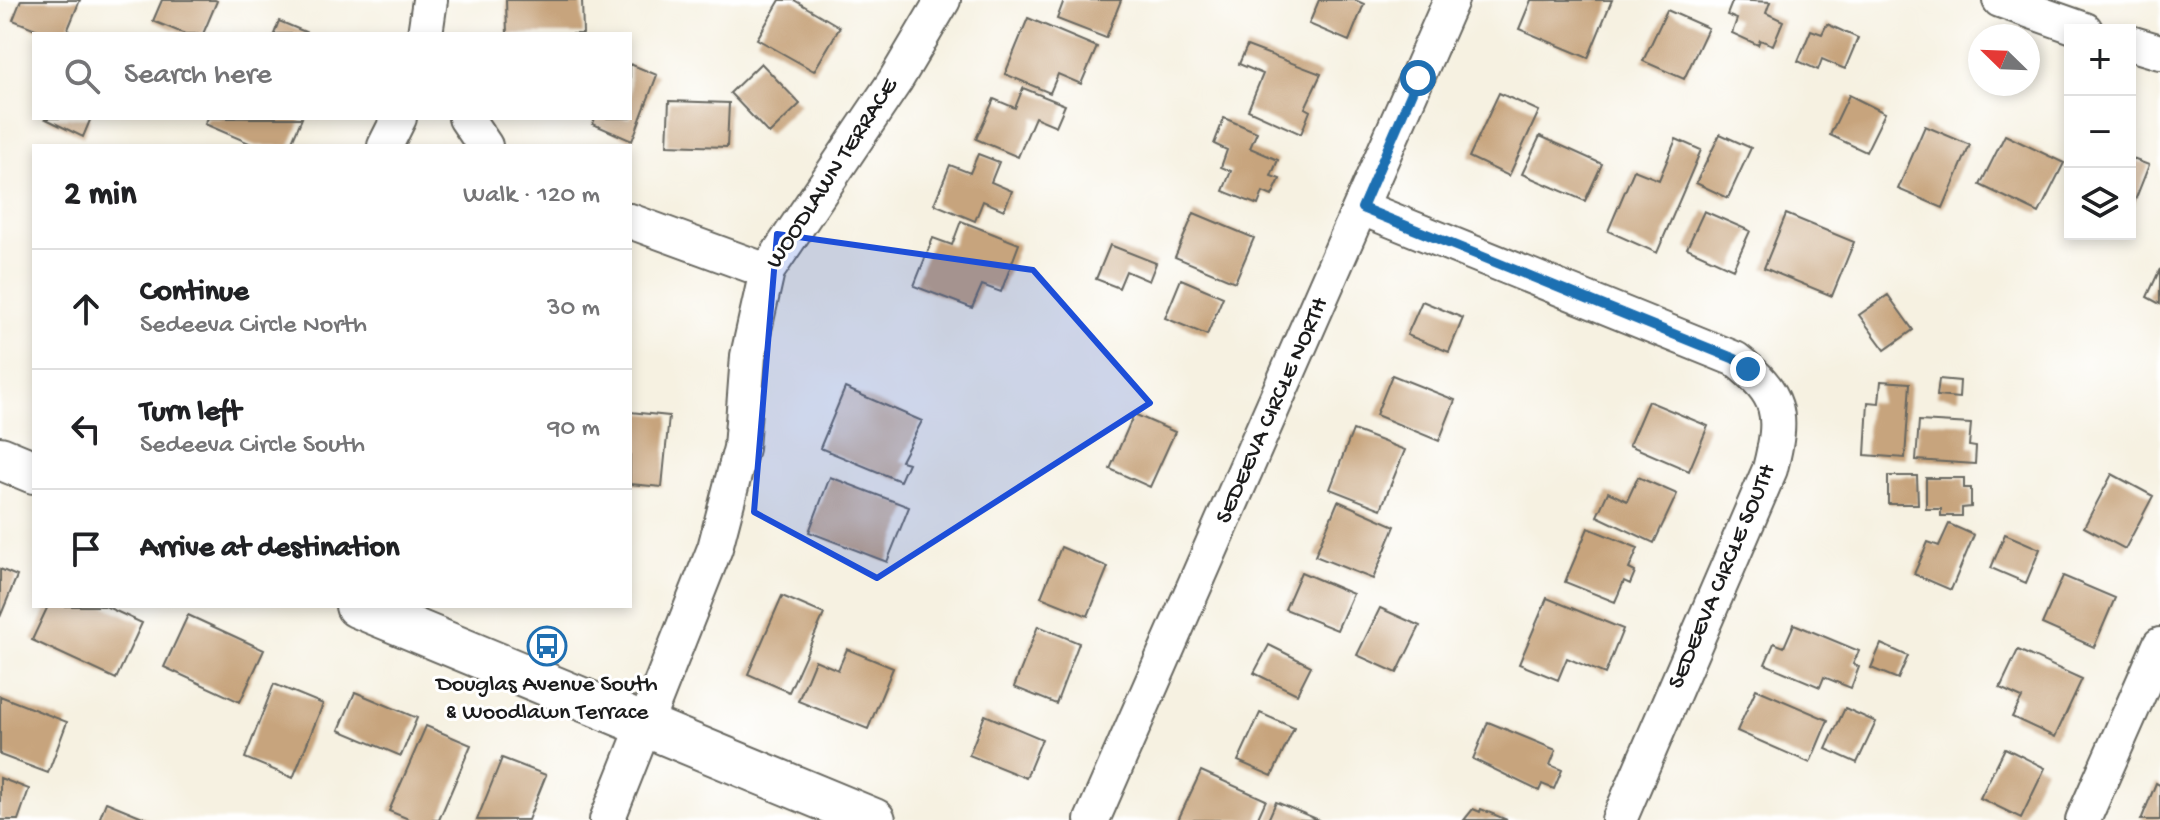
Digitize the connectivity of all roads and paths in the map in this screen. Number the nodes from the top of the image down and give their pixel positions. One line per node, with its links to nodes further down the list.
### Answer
1 (430, 0): 6 (street)
2 (943, 0): 15 (street, WOODLAWN TERRACE)
3 (1451, 0): 13 (street, SEDEEVA CIRCLE NORTH)
4 (2000, 0): 5 (street)
5 (2068, 24)
6 (425, 32)
7 (2136, 45): 8 (street)
8 (2160, 52)
9 (398, 120): 11 (street)
10 (467, 120): 12 (street)
11 (386, 144)
12 (484, 144)
13 (1362, 208): 23 (street, SEDEEVA CIRCLE NORTH); 24 (street, SEDEEVA CIRCLE SOUTH)
14 (632, 222): 15 (street)
15 (767, 271): 20 (street, WOODLAWN TERRACE)
16 (0, 458): 17 (street)
17 (32, 471)
18 (362, 608): 20 (street)
19 (2160, 645): 25 (street)
20 (647, 726): 21 (street, WOODLAWN TERRACE); 22 (street)
21 (607, 820)
22 (874, 820)
23 (1092, 820)
24 (1619, 820)
25 (2083, 820)

